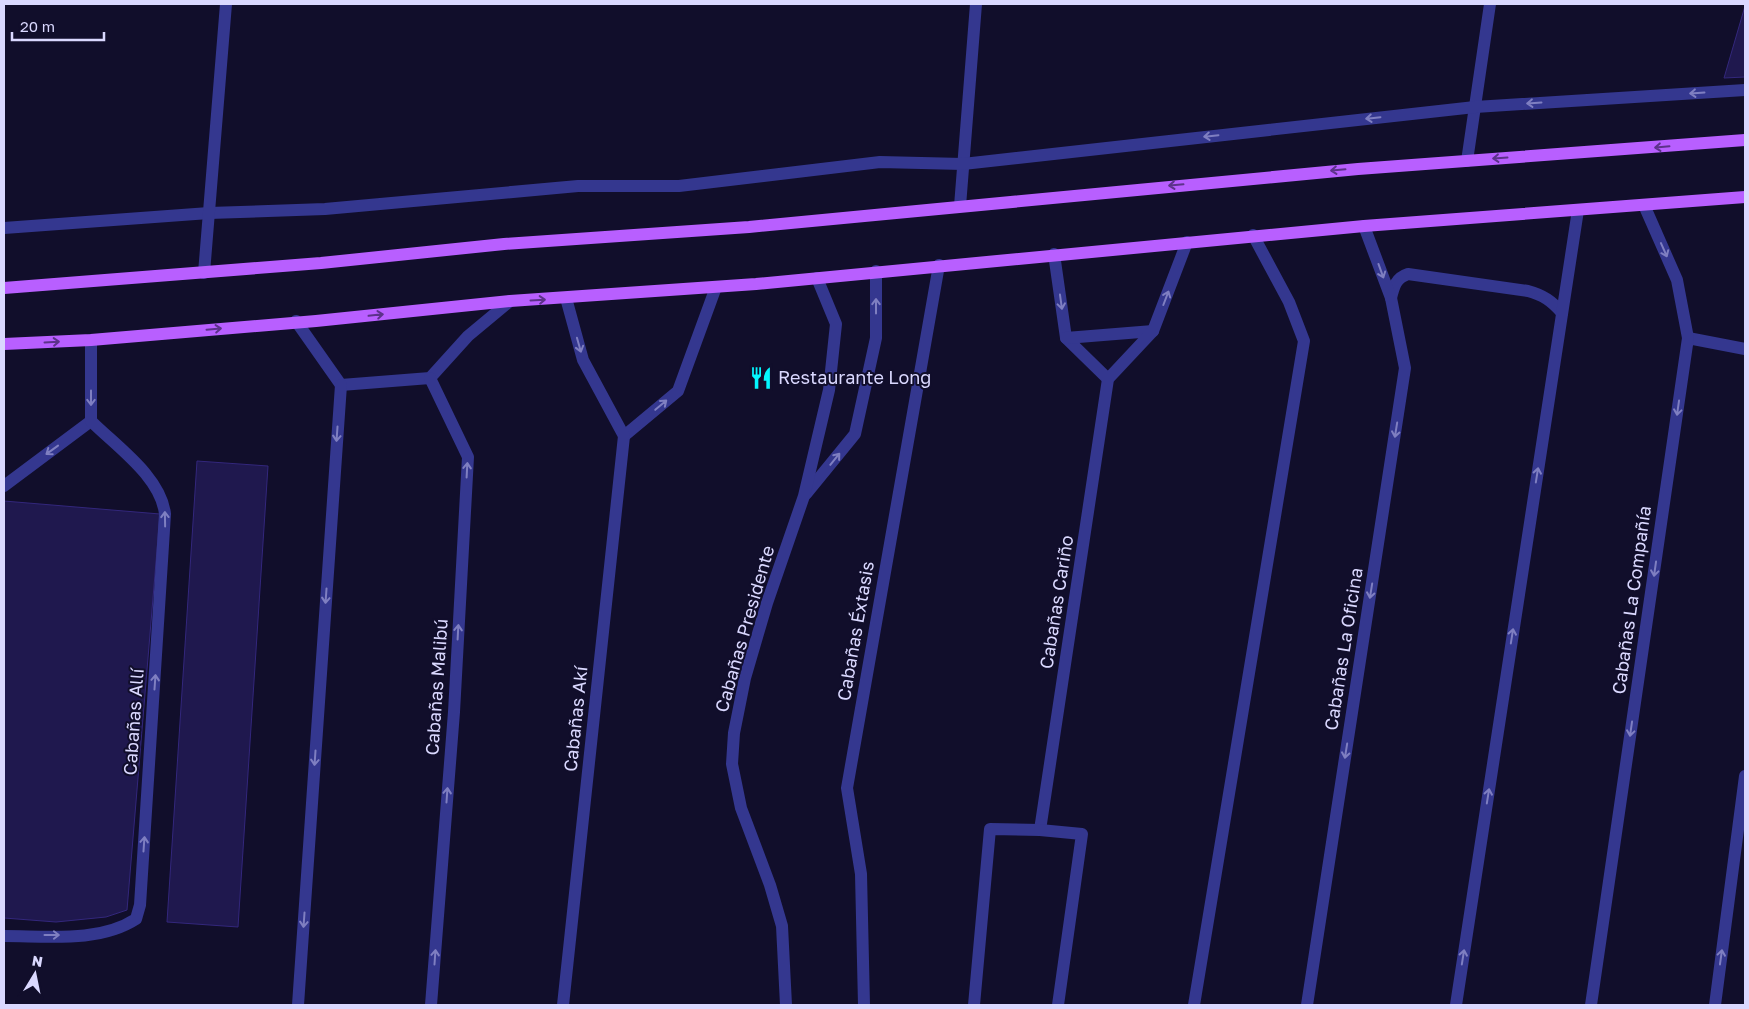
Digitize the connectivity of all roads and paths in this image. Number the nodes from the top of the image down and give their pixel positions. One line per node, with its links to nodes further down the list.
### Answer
1 (226, 4): 13 (street)
2 (976, 4): 8 (street)
3 (1490, 4): 5 (street)
4 (1745, 90): 5 (street, one-way to 5)
5 (1475, 107): 7 (street); 8 (street, one-way to 8)
6 (1745, 140): 7 (main road, one-way to 7)
7 (1467, 161): 10 (main road, one-way to 10)
8 (963, 164): 10 (street); 13 (street)
9 (1745, 197): 11 (main road)
10 (960, 206): 21 (main road)
11 (1644, 206): 12 (main road); 32 (street, Cabañas La Compañía, one-way to 32)
12 (1578, 210): 14 (main road); 28 (street)
13 (209, 213): 15 (street); 21 (street)
14 (1364, 226): 16 (main road); 26 (street, Cabañas La Oficina, one-way to 26)
15 (4, 228)
16 (1253, 236): 17 (main road); 53 (street)
17 (1187, 242): 18 (main road); 30 (street, one-way to 17)
18 (1054, 254): 19 (main road); 31 (street, one-way to 31)
19 (939, 265): 20 (main road); 50 (street, Cabañas Éxtasis)
20 (876, 271): 22 (main road); 42 (street, Cabañas Presidente, one-way to 20)
21 (204, 273): 24 (main road)
22 (817, 278): 23 (main road); 42 (street, Cabañas Presidente)
23 (716, 287): 25 (main road); 40 (street, one-way to 23)
24 (4, 288)
25 (566, 298): 27 (main road, one-way to 25); 40 (street, one-way to 40)
26 (1391, 298): 28 (street); 54 (street, Cabañas La Oficina, one-way to 54)
27 (510, 301): 29 (main road, one-way to 27); 36 (street)
28 (1562, 313): 55 (street, one-way to 28)
29 (296, 321): 33 (main road, one-way to 29); 38 (street)
30 (1153, 331): 31 (street); 37 (street)
31 (1066, 338): 37 (street)
32 (1688, 338): 35 (street); 56 (street, Cabañas La Compañía, one-way to 56)
33 (91, 340): 34 (main road, one-way to 33); 39 (street, one-way to 39)
34 (4, 344)
35 (1745, 349)
36 (430, 378): 38 (street); 47 (street, Cabañas Malibú, one-way to 36)
37 (1108, 379): 44 (street, Cabañas Cariño)
38 (341, 385): 46 (street, one-way to 46)
39 (91, 421): 41 (street, one-way to 41); 45 (street, Cabañas Allí, one-way to 39)
40 (624, 436): 48 (street, Cabañas Akí)
41 (4, 486)
42 (804, 496): 49 (street, Cabañas Presidente)
43 (1745, 776): 57 (street, one-way to 43)
44 (1040, 830): 51 (street); 52 (street)
45 (4, 936)
46 (298, 1005)
47 (431, 1005)
48 (563, 1005)
49 (786, 1005)
50 (864, 1005)
51 (974, 1005)
52 (1058, 1005)
53 (1194, 1005)
54 (1307, 1005)
55 (1456, 1005)
56 (1591, 1005)
57 (1715, 1005)

